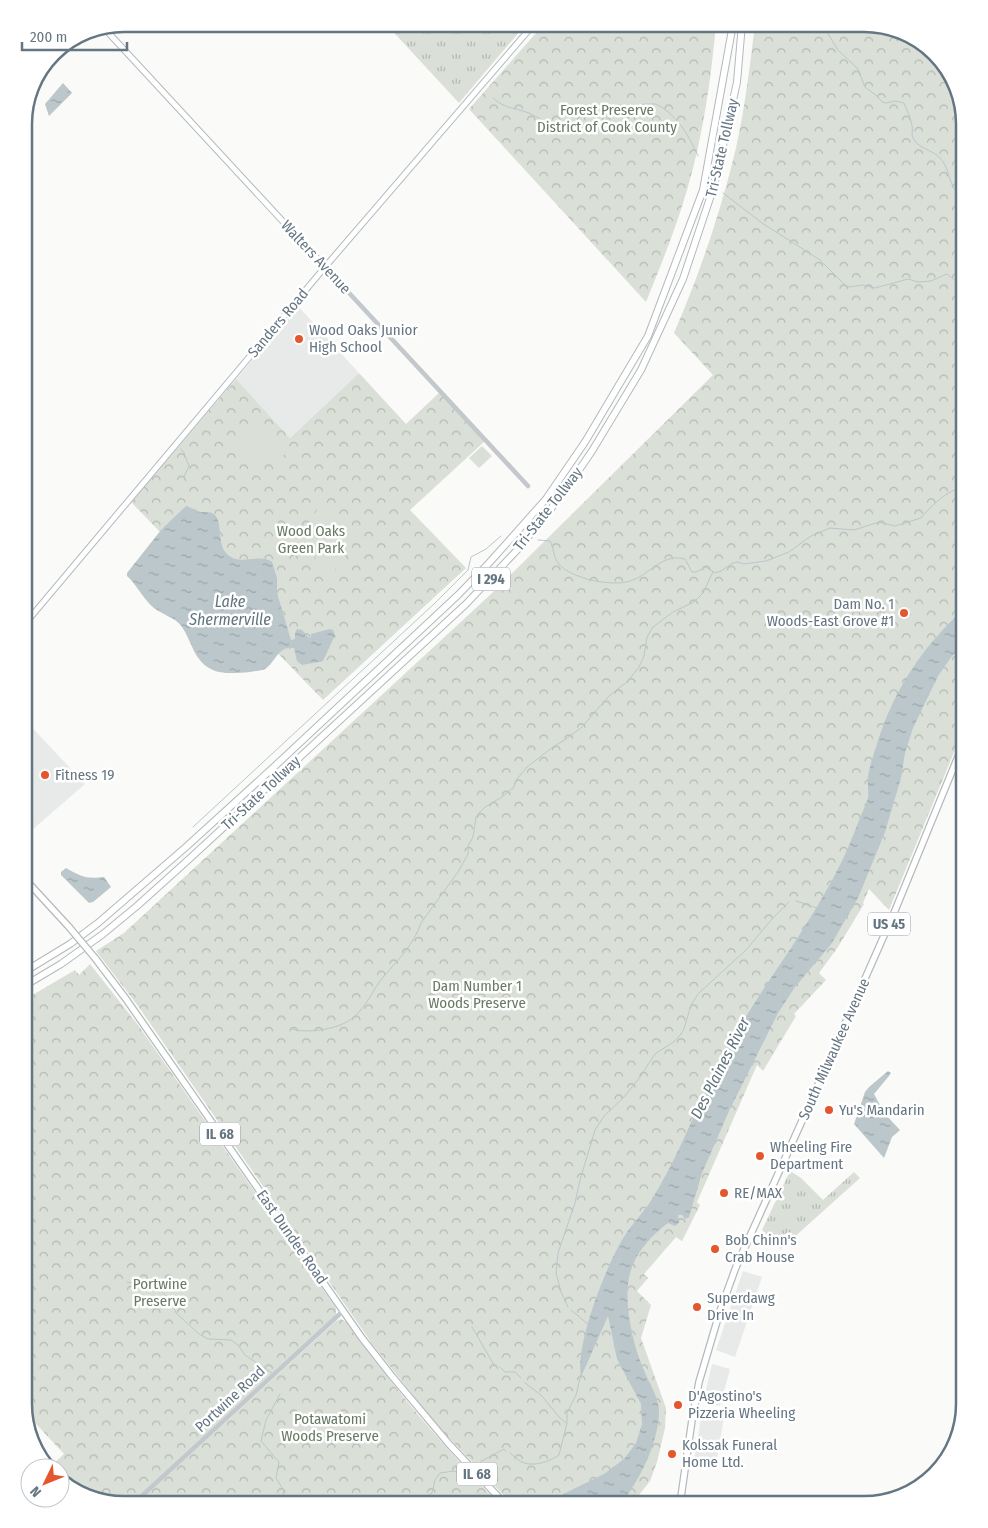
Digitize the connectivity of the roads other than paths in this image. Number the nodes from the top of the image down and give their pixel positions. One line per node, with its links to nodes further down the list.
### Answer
1 (527, 33): 5 (main road, Sanders Road)
2 (731, 33): 10 (highway, Tri-State Tollway / I 294)
3 (741, 33): 11 (highway, Tri-State Tollway / I 294)
4 (109, 34): 5 (main road, Walters Avenue)
5 (326, 267): 6 (street, Walters Avenue); 7 (main road, Sanders Road)
6 (528, 486)
7 (33, 615)
8 (956, 762): 15 (main road, South Milwaukee Avenue / US 45)
9 (32, 887): 12 (main road, East Dundee Road / IL 68, bridge)
10 (32, 967)
11 (32, 981)
12 (343, 1311): 13 (street, Portwine Road); 14 (main road, East Dundee Road / IL 68)
13 (143, 1495)
14 (497, 1496)
15 (681, 1496)

